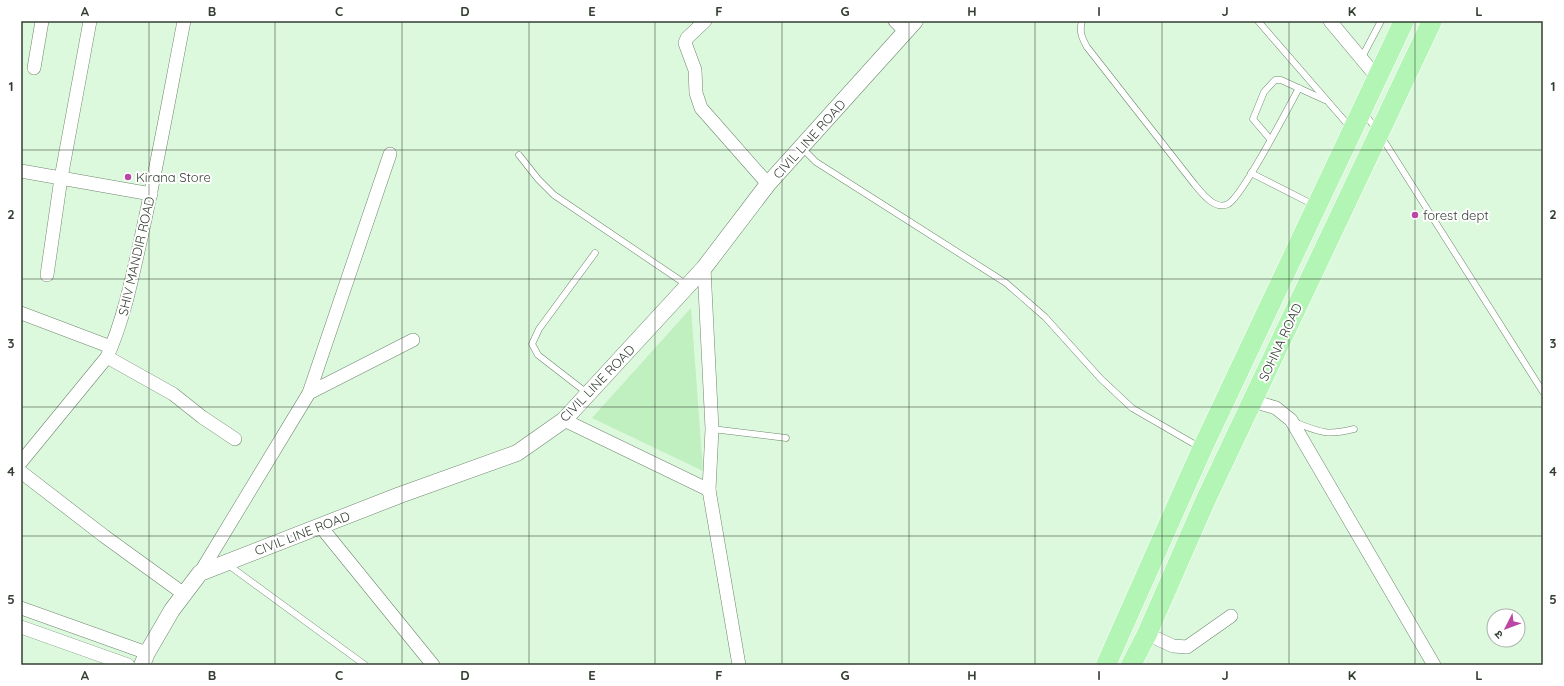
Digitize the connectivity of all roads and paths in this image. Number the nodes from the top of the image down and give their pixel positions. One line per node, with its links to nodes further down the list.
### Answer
1 (42, 21): 13 (street)
2 (90, 21): 26 (street)
3 (184, 21): 28 (street, SHIV MANDIR ROAD)
4 (705, 21): 27 (street)
5 (1082, 21): 25 (lane)
6 (1258, 21): 16 (lane)
7 (1330, 21): 12 (street)
8 (1380, 21): 12 (lane)
9 (1404, 21): 14 (main road, SOHNA ROAD)
10 (1432, 21): 19 (main road, SOHNA ROAD)
11 (905, 24): 21 (street, CIVIL LINE ROAD)
12 (1361, 59): 14 (street)
13 (34, 68)
14 (1376, 76): 17 (main road, SOHNA ROAD)
15 (1299, 88): 16 (lane); 20 (lane); 20 (lane)
16 (1326, 101): 18 (lane)
17 (1361, 109): 18 (main road, SOHNA ROAD); 19 (lane)
18 (1351, 130): 29 (main road, SOHNA ROAD)
19 (1379, 133): 37 (lane); 40 (main road, SOHNA ROAD)
20 (1270, 139): 25 (lane)
21 (802, 148): 27 (street, CIVIL LINE ROAD); 47 (lane)
22 (390, 154): 38 (street)
23 (519, 155): 33 (lane)
24 (21, 172): 26 (street)
25 (1251, 173): 29 (lane)
26 (61, 178): 28 (street); 32 (street)
27 (768, 184): 31 (street, CIVIL LINE ROAD)
28 (151, 194): 36 (street, SHIV MANDIR ROAD)
29 (1316, 206): 47 (main road, SOHNA ROAD)
30 (595, 253): 39 (lane)
31 (704, 268): 33 (street, CIVIL LINE ROAD); 43 (street)
32 (47, 275)
33 (688, 286): 39 (street, CIVIL LINE ROAD)
34 (21, 313): 36 (street)
35 (413, 340): 38 (street)
36 (109, 352): 46 (street); 48 (street, SHIV MANDIR ROAD)
37 (1543, 392)
38 (309, 393): 53 (street)
39 (588, 394): 41 (street, CIVIL LINE ROAD)
40 (1253, 401): 42 (street); 58 (main road, SOHNA ROAD)
41 (564, 420): 50 (street); 51 (street, CIVIL LINE ROAD)
42 (1291, 420): 44 (lane); 67 (street)
43 (712, 429): 45 (lane); 50 (street)
44 (1354, 429)
45 (786, 438)
46 (235, 439)
47 (1202, 449): 65 (main road, SOHNA ROAD)
48 (21, 462)
49 (21, 472): 54 (street)
50 (710, 490): 64 (street)
51 (321, 527): 52 (street, CIVIL LINE ROAD); 63 (street)
52 (224, 562): 53 (street, CIVIL LINE ROAD); 60 (lane)
53 (200, 573): 54 (street, CIVIL LINE ROAD)
54 (184, 594): 59 (street, CIVIL LINE ROAD)
55 (21, 608): 59 (street)
56 (1231, 616): 58 (street)
57 (21, 627): 61 (street)
58 (1147, 634): 66 (main road, SOHNA ROAD)
59 (144, 659)
60 (355, 662): 62 (lane)
61 (128, 665)
62 (365, 665)
63 (433, 665)
64 (739, 665)
65 (1106, 665)
66 (1131, 665)
67 (1434, 665)

